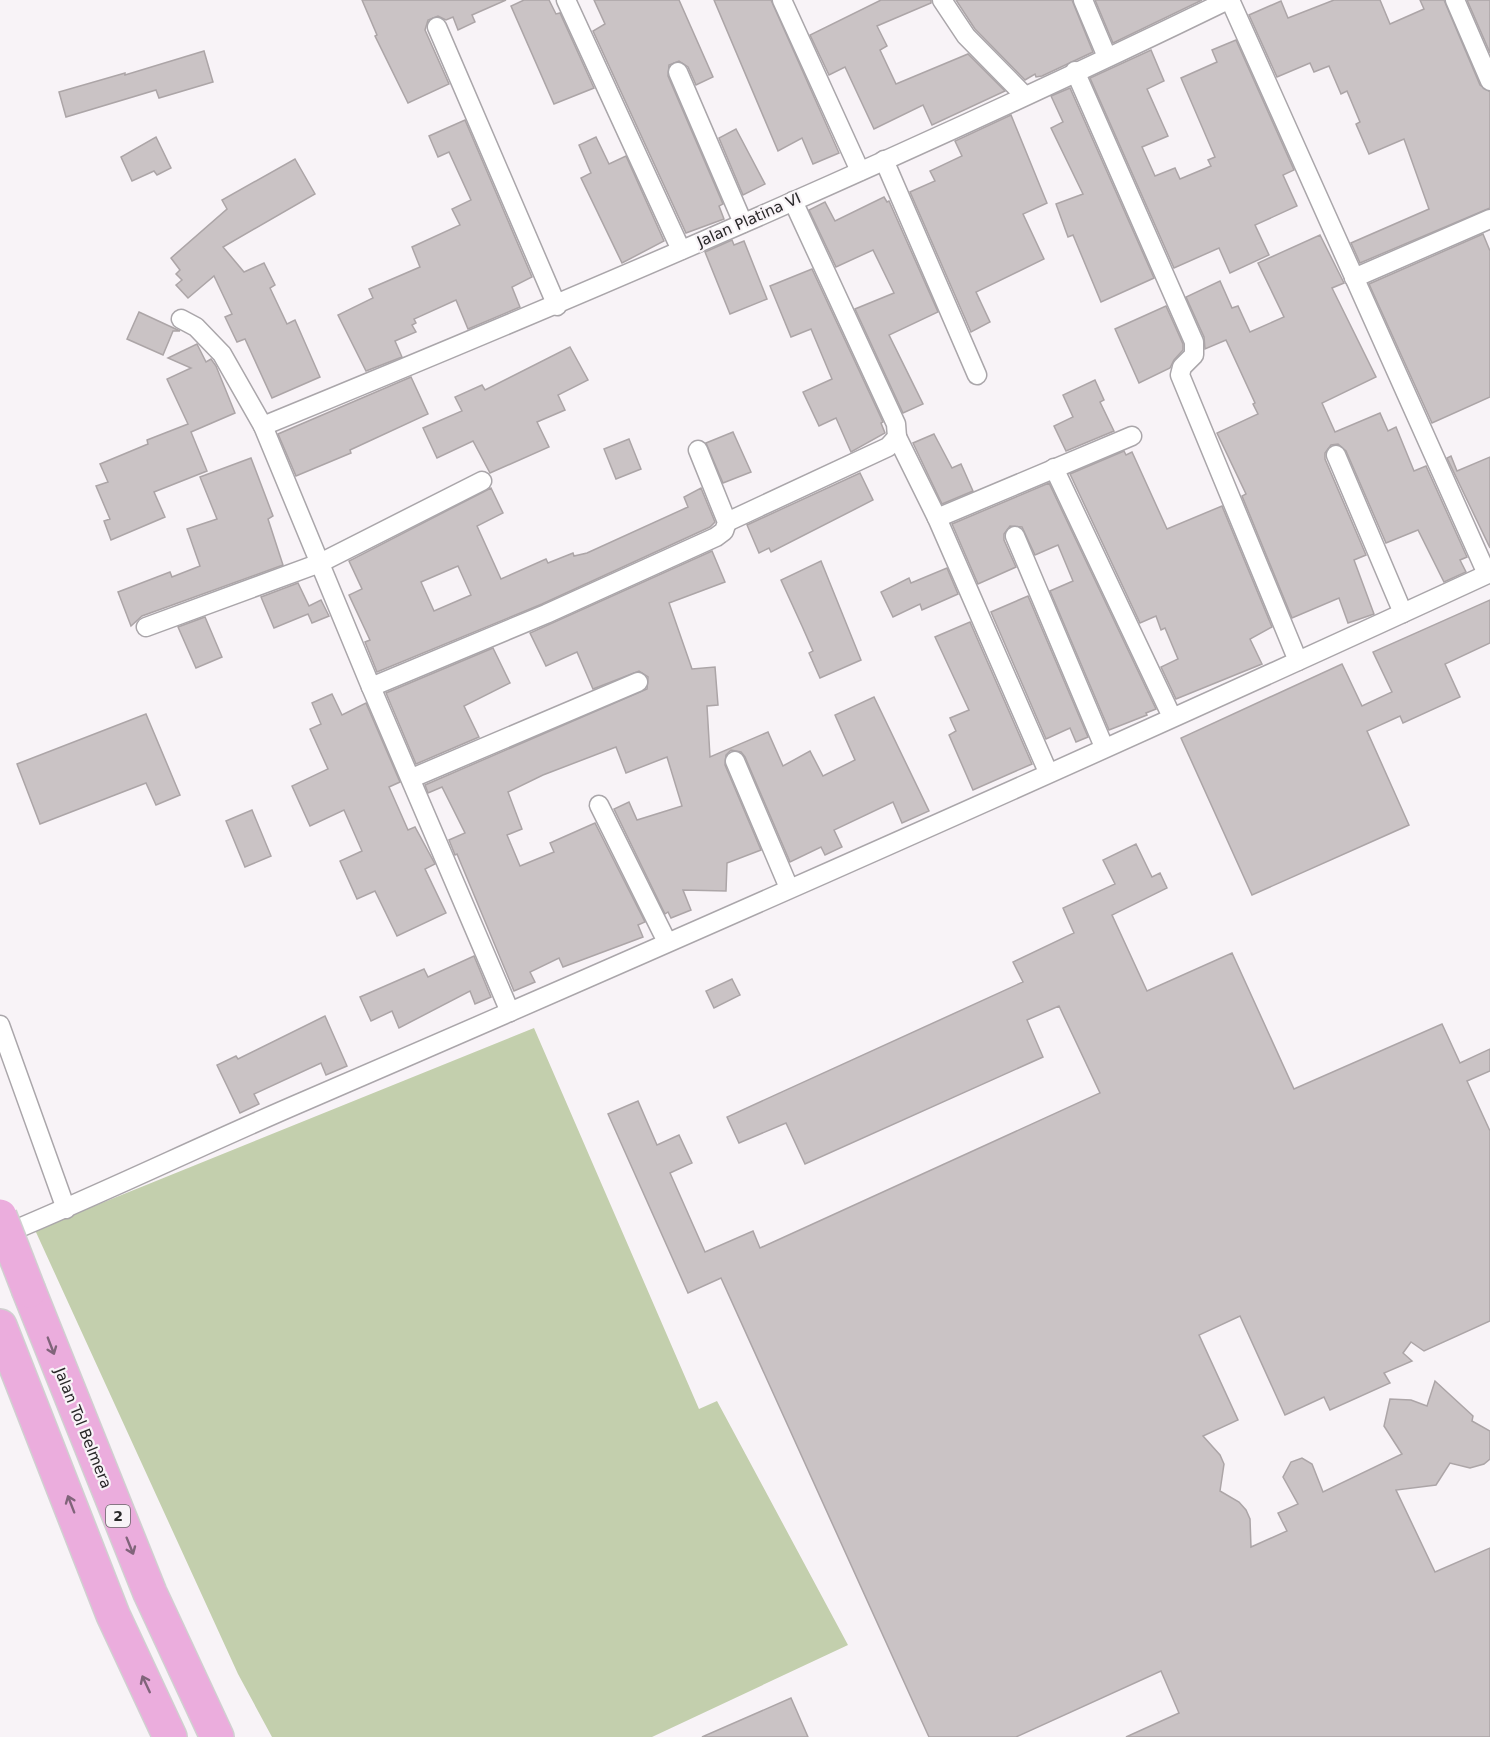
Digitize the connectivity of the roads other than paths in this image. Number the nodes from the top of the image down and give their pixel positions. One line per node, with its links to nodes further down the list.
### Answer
1 (566, 0): 19 (street)
2 (782, 0): 15 (street)
3 (942, 0): 13 (street)
4 (1083, 0): 9 (street)
5 (1229, 0): 7 (street, Jalan Platina VI); 20 (street)
6 (1455, 0): 12 (street)
7 (1201, 6): 9 (street, Jalan Platina VI)
8 (437, 27): 21 (street)
9 (1107, 57): 10 (street, Jalan Platina VI)
10 (1076, 71): 13 (street, Jalan Platina VI); 38 (street)
11 (678, 72): 18 (street)
12 (1490, 81)
13 (1024, 95): 14 (street, Jalan Platina VI)
14 (884, 160): 15 (street, Jalan Platina VI); 23 (street)
15 (860, 171): 16 (street, Jalan Platina VI)
16 (793, 201): 18 (street, Jalan Platina VI); 26 (street)
17 (1490, 219): 20 (street)
18 (743, 223): 19 (street, Jalan Platina VI)
19 (681, 250): 21 (street, Jalan Platina VI)
20 (1354, 278): 35 (street)
21 (557, 306): 24 (street, Jalan Platina VI)
22 (181, 319): 24 (street)
23 (977, 375)
24 (263, 426): 34 (street)
25 (1132, 436): 29 (street)
26 (897, 437): 31 (street); 32 (street)
27 (698, 450): 32 (street)
28 (1336, 456): 36 (street)
29 (1054, 468): 31 (street); 41 (street)
30 (483, 481): 34 (street)
31 (937, 518): 44 (street)
32 (727, 522): 40 (street)
33 (1015, 536): 42 (street)
34 (321, 563): 37 (street); 40 (street)
35 (1488, 574): 36 (street)
36 (1403, 613): 38 (street)
37 (146, 627)
38 (1298, 661): 41 (street)
39 (638, 682): 45 (street)
40 (371, 687): 45 (street)
41 (1172, 717): 42 (street)
42 (1104, 747): 44 (street)
43 (735, 760): 47 (street)
44 (1048, 772): 47 (street)
45 (412, 778): 49 (street)
46 (599, 805): 48 (street)
47 (789, 888): 48 (street)
48 (667, 942): 49 (street)
49 (510, 1012): 51 (street)
50 (0, 1025): 51 (street)
51 (66, 1209): 53 (street)
52 (0, 1216): 56 (highway, Jalan Tol Belmera / 2, one-way to 56, bridge)
53 (0, 1236)
54 (0, 1326): 55 (highway, one-way to 54)
55 (170, 1737)
56 (217, 1737)

